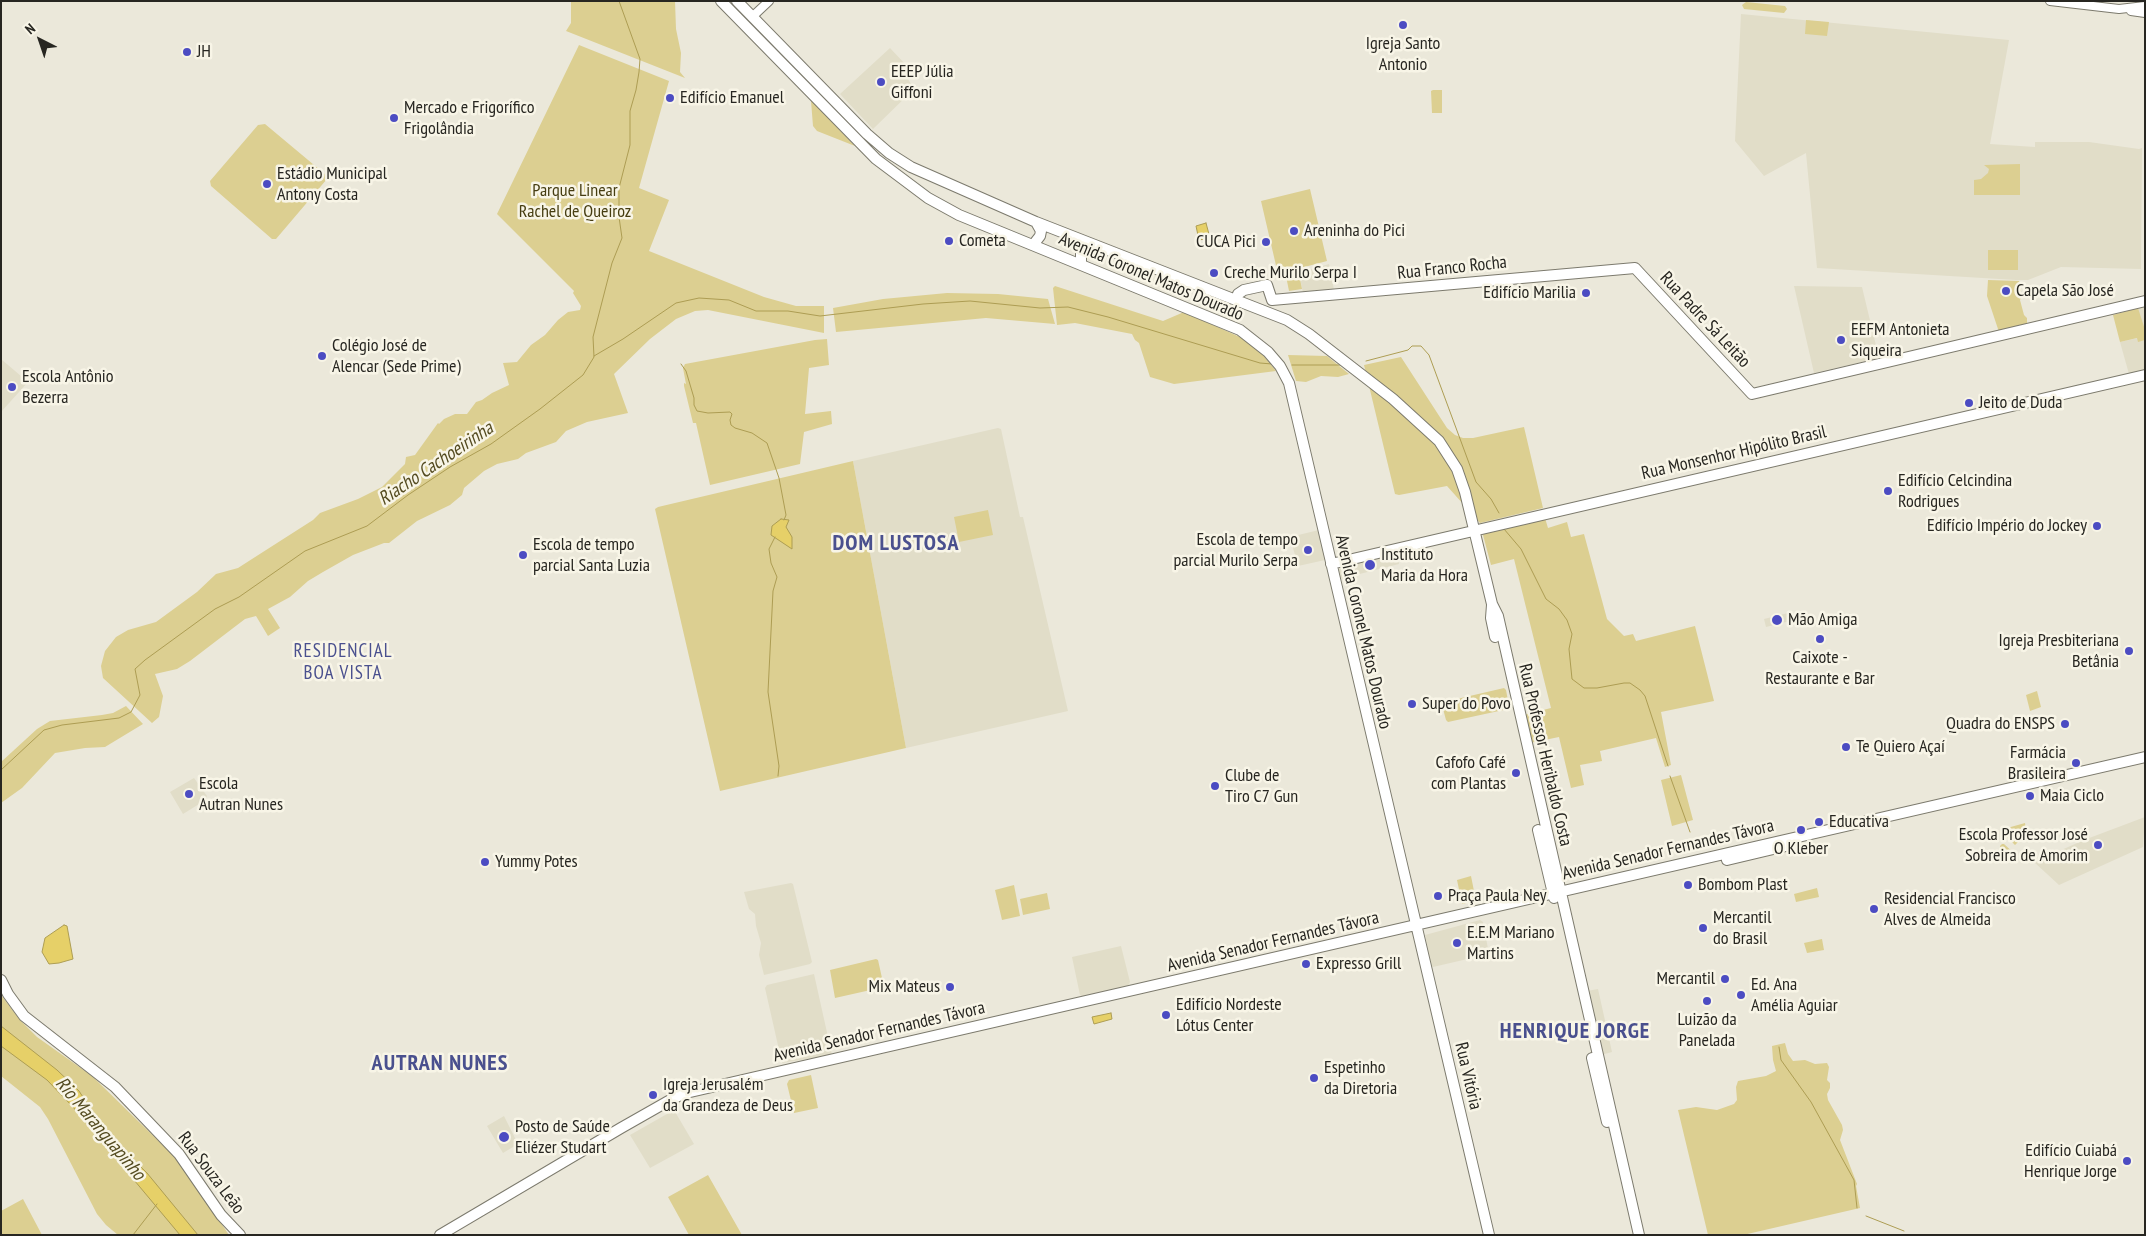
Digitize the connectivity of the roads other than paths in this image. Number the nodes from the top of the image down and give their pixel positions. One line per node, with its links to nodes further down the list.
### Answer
1 (721, 1): 10 (main road, Avenida Coronel Matos Dourado)
2 (737, 1): 8 (main road, Avenida Coronel Matos Dourado)
3 (769, 1): 8 (street)
4 (2050, 1): 6 (street)
5 (2145, 6): 6 (street)
6 (2119, 9): 7 (street)
7 (2145, 12)
8 (752, 17): 9 (main road, Avenida Coronel Matos Dourado)
9 (1036, 222): 10 (main road); 11 (main road, Avenida Coronel Matos Dourado)
10 (1033, 245): 12 (main road, Avenida Coronel Matos Dourado)
11 (1094, 245): 12 (main road); 14 (main road, Avenida Coronel Matos Dourado)
12 (1081, 263): 19 (main road, Avenida Coronel Matos Dourado)
13 (1635, 268): 14 (main road, Rua Franco Rocha); 15 (main road, Rua Padre Sá Leitão)
14 (1236, 299): 16 (main road, Avenida Coronel Matos Dourado)
15 (2145, 301)
16 (1274, 314): 18 (main road, Rua Professor Heribaldo Costa)
17 (2145, 375): 18 (main road, Rua Monsenhor Hipólito Brasil)
18 (1475, 530): 19 (main road, Rua Monsenhor Hipólito Brasil); 22 (main road, Rua Professor Heribaldo Costa)
19 (1331, 564): 23 (main road, Avenida Coronel Matos Dourado)
20 (2145, 757): 22 (main road, Avenida Senador Fernandes Távora)
21 (2145, 763): 22 (main road, Avenida Senador Fernandes Távora)
22 (1557, 896): 23 (main road, Avenida Senador Fernandes Távora); 25 (main road, Rua Professor Heribaldo Costa)
23 (1417, 928): 27 (main road, Avenida Senador Fernandes Távora); 28 (main road, Avenida Senador Fernandes Távora); 29 (main road, Rua Vitória)
24 (1, 980): 26 (main road, Rua Souza Leão)
25 (1590, 1035): 30 (main road, Rua Professor Heribaldo Costa); 31 (main road, Rua Professor Heribaldo Costa)
26 (240, 1235)
27 (440, 1235)
28 (451, 1235)
29 (1489, 1235)
30 (1633, 1235)
31 (1639, 1235)

